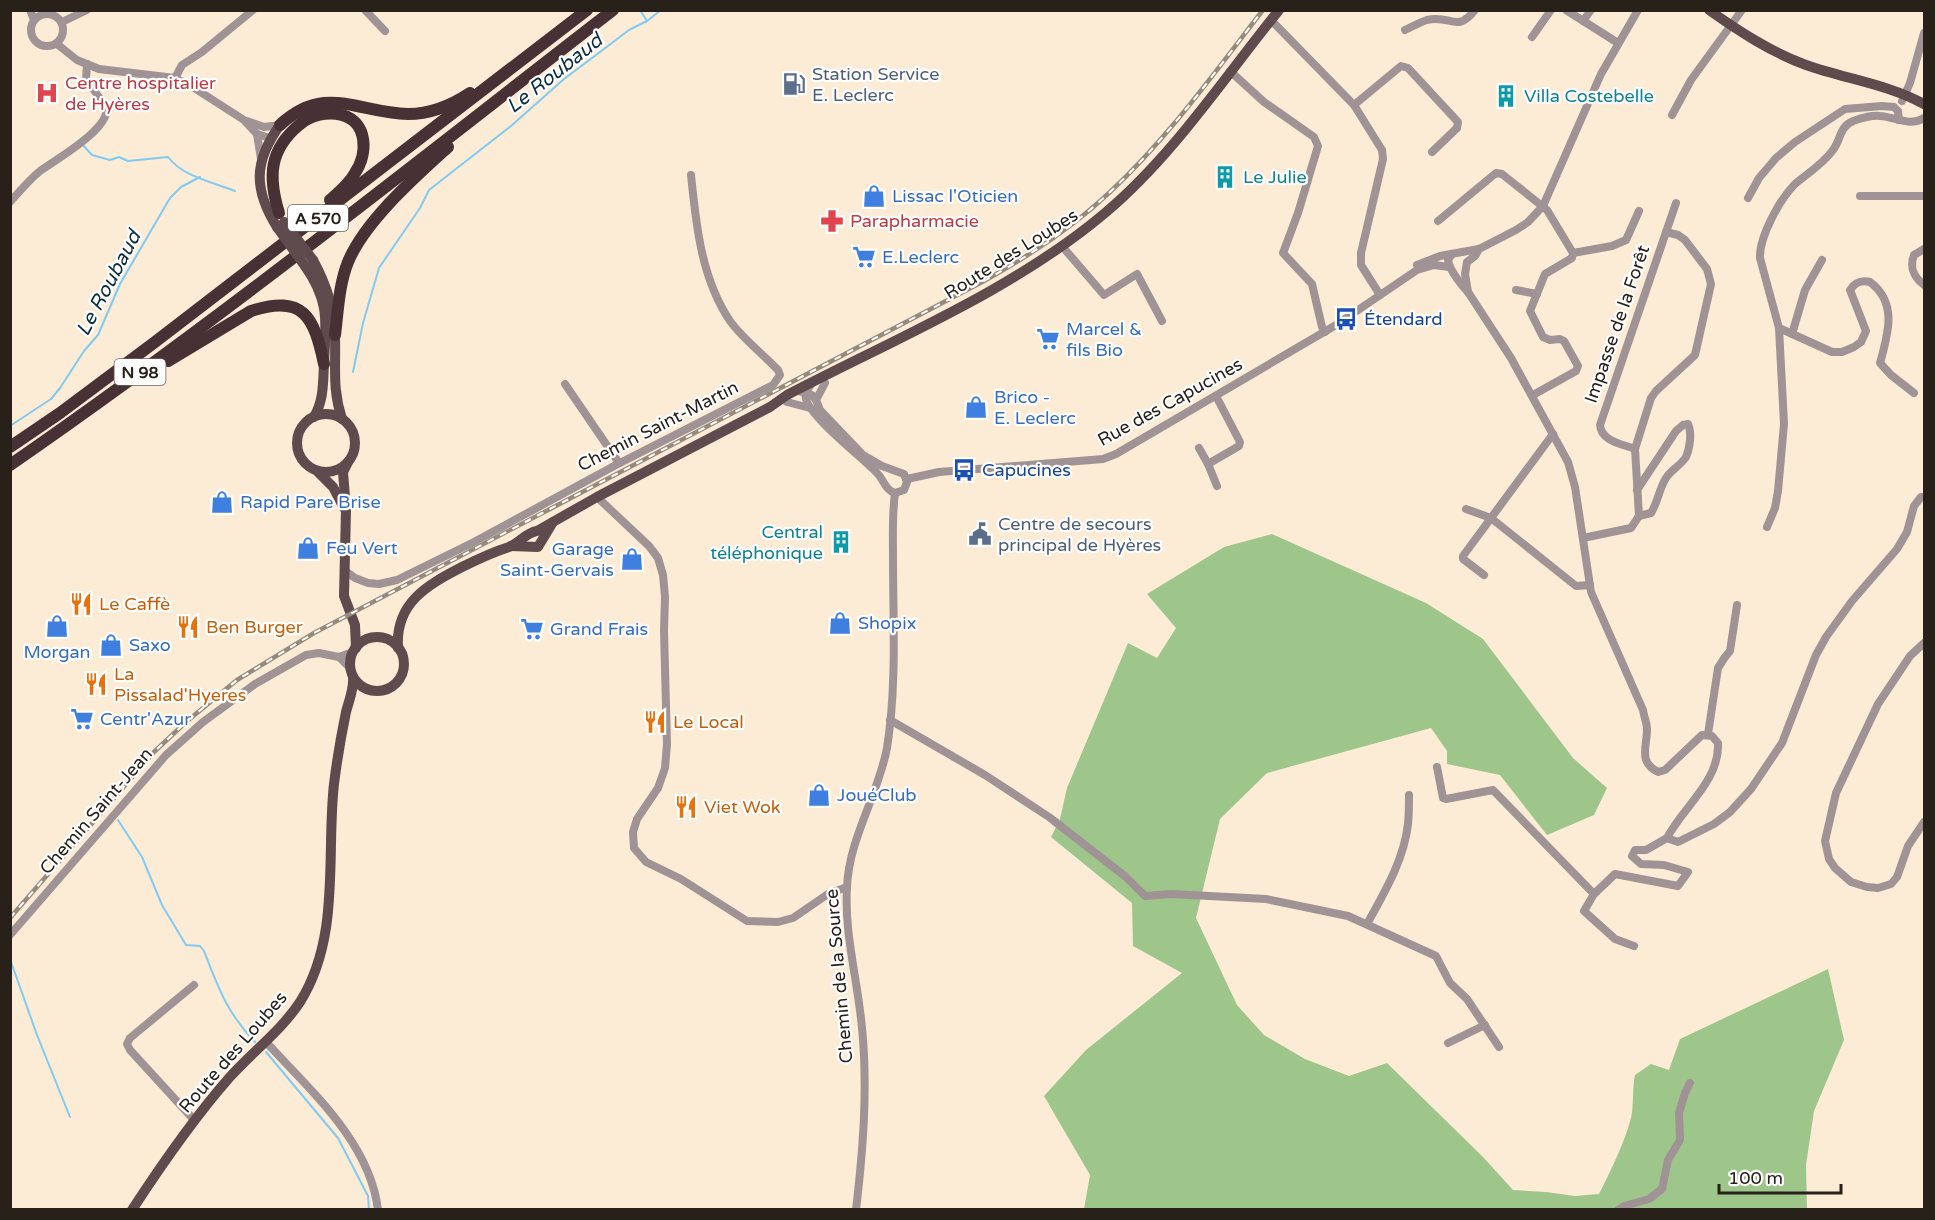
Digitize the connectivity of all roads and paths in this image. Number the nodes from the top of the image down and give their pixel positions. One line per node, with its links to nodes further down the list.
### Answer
1 (30, 10): 16 (street)
2 (87, 10): 20 (street)
3 (253, 10): 30 (street)
4 (365, 10): 23 (street)
5 (587, 10): 18 (highway)
6 (614, 10): 75 (highway); 91 (highway, N 98)
7 (1279, 10): 17 (main road, Route des Loubes)
8 (1475, 10): 22 (street)
9 (1551, 10): 25 (street)
10 (1566, 10): 19 (street)
11 (1590, 10): 19 (street)
12 (1638, 10): 26 (street)
13 (1700, 10): 21 (main road)
14 (1709, 10): 21 (main road)
15 (1742, 10): 21 (street)
16 (38, 15): 20 (street); 27 (street)
17 (1271, 20): 29 (main road, Route des Loubes); 33 (street)
18 (574, 21): 39 (highway); 76 (highway, A 570)
19 (1583, 21): 26 (street)
20 (62, 22): 27 (street)
21 (1729, 28): 31 (main road); 35 (street)
22 (1405, 30)
23 (384, 31)
24 (1924, 33): 31 (street)
25 (1532, 37)
26 (1618, 43): 50 (street)
27 (57, 44): 28 (street)
28 (87, 64): 30 (street); 48 (street)
29 (1230, 72): 55 (main road, Route des Loubes); 73 (street)
30 (175, 78): 40 (street)
31 (1904, 98): 32 (main road); 34 (main road)
32 (1924, 104)
33 (1354, 105): 42 (street); 70 (street)
34 (1924, 112)
35 (1672, 116)
36 (1924, 118): 38 (street)
37 (306, 119): 41 (highway); 52 (highway); 76 (highway)
38 (1899, 120): 47 (street); 72 (street)
39 (280, 125): 40 (street); 41 (main road)
40 (260, 130): 41 (street); 43 (street)
41 (270, 138): 43 (main road); 52 (main road)
42 (1432, 152)
43 (261, 159): 52 (main road)
44 (691, 175): 97 (street, Chemin Saint-Martin)
45 (1860, 196): 46 (street)
46 (1924, 196)
47 (1748, 198)
48 (10, 202)
49 (1676, 203): 54 (street, Impasse de la Forêt)
50 (1542, 206): 53 (street); 56 (street); 58 (street)
51 (1639, 211): 58 (street)
52 (280, 221): 62 (main road, bridge)
53 (1438, 221)
54 (1666, 232): 95 (street, Impasse de la Forêt); 95 (street)
55 (1062, 246): 71 (street); 77 (main road, Route des Loubes)
56 (1479, 249): 60 (street); 63 (street)
57 (1924, 249): 65 (street)
58 (1573, 253): 69 (street)
59 (1452, 254): 60 (street); 64 (street); 66 (street, Rue des Capucines)
60 (1462, 254): 63 (street)
61 (1822, 260): 74 (street)
62 (309, 263): 75 (main road); 78 (main road)
63 (1466, 264): 64 (street); 68 (street)
64 (1451, 269): 66 (street, Rue des Capucines); 68 (street)
65 (1924, 285)
66 (1389, 288): 70 (street, Rue des Capucines)
67 (1516, 290): 69 (street)
68 (1468, 292): 83 (street)
69 (1537, 294): 83 (street)
70 (1380, 295): 73 (street, Rue des Capucines)
71 (1162, 321)
72 (1779, 328): 74 (street); 113 (street)
73 (1325, 332): 84 (street, Rue des Capucines)
74 (1792, 334): 82 (street)
75 (336, 335): 90 (main road)
76 (155, 342): 93 (highway, A 570)
77 (888, 344): 79 (main road, Route des Loubes); 81 (main road, Route des Loubes)
78 (324, 364): 89 (main road); 91 (highway)
79 (825, 383): 81 (main road, Route des Loubes); 85 (street)
80 (565, 384): 97 (street)
81 (801, 391): 85 (street); 86 (main road, Route des Loubes); 87 (main road, Route des Loubes); 88 (street)
82 (1914, 393)
83 (1533, 395): 92 (street)
84 (1216, 396): 98 (street); 102 (street, Rue des Capucines)
85 (816, 400): 100 (street)
86 (787, 402): 87 (main road, Route des Loubes); 88 (street)
87 (770, 406): 108 (main road, Route des Loubes)
88 (810, 408): 103 (street)
89 (314, 417): 90 (main road); 101 (main road)
90 (342, 419): 96 (main road)
91 (68, 425): 99 (highway)
92 (1553, 434): 112 (street); 114 (street)
93 (10, 447)
94 (1199, 448): 98 (street)
95 (1635, 449): 105 (street)
96 (348, 462): 101 (main road); 110 (main road)
97 (619, 464): 115 (street, Chemin Saint-Martin)
98 (1208, 464): 104 (street)
99 (10, 465)
100 (896, 470): 102 (street); 103 (street)
101 (318, 471): 110 (main road)
102 (907, 479): 106 (street)
103 (885, 485): 106 (street)
104 (1217, 486)
105 (1637, 490): 111 (street); 111 (street)
106 (895, 493): 128 (street, Chemin de la Source)
107 (1924, 496): 134 (street)
108 (597, 497): 119 (main road, Route des Loubes); 135 (street)
109 (1466, 509): 112 (street)
110 (346, 510): 115 (main road)
111 (1639, 516): 114 (street)
112 (1491, 518): 116 (street); 117 (street)
113 (1767, 528)
114 (1582, 538): 117 (street)
115 (344, 570): 120 (main road)
116 (1484, 575)
117 (1590, 585): 130 (street)
118 (1737, 605): 130 (street)
119 (399, 623): 121 (main road, Route des Loubes); 123 (main road, Route des Loubes)
120 (355, 625): 121 (main road); 124 (main road)
121 (377, 638): 123 (main road); 124 (main road)
122 (1924, 643): 133 (street)
123 (398, 648): 127 (main road)
124 (355, 650): 125 (street, Chemin Saint-Jean); 126 (main road)
125 (339, 657): 126 (street); 138 (street, Chemin Saint-Jean)
126 (352, 672): 127 (main road); 129 (main road, Route des Loubes)
127 (371, 690): 129 (main road, Route des Loubes)
128 (890, 720): 135 (street, Chemin de la Source); 137 (street)
129 (344, 723): 142 (main road, Route des Loubes)
130 (1708, 734): 134 (street)
131 (1437, 767): 136 (street)
132 (1409, 795): 137 (street)
133 (1924, 822)
134 (1667, 838): 136 (street)
135 (847, 887): 149 (street, Chemin de la Source)
136 (1594, 894): 139 (street)
137 (1367, 924): 141 (street)
138 (10, 935)
139 (1634, 946)
140 (194, 985): 146 (street)
141 (1485, 1025): 143 (street); 144 (street)
142 (266, 1042): 146 (main road, Route des Loubes); 148 (street)
143 (1448, 1043)
144 (1499, 1047)
145 (1690, 1083): 150 (street)
146 (195, 1121): 147 (main road, Route des Loubes)
147 (132, 1209)
148 (378, 1209)
149 (856, 1209)
150 (1618, 1209)

